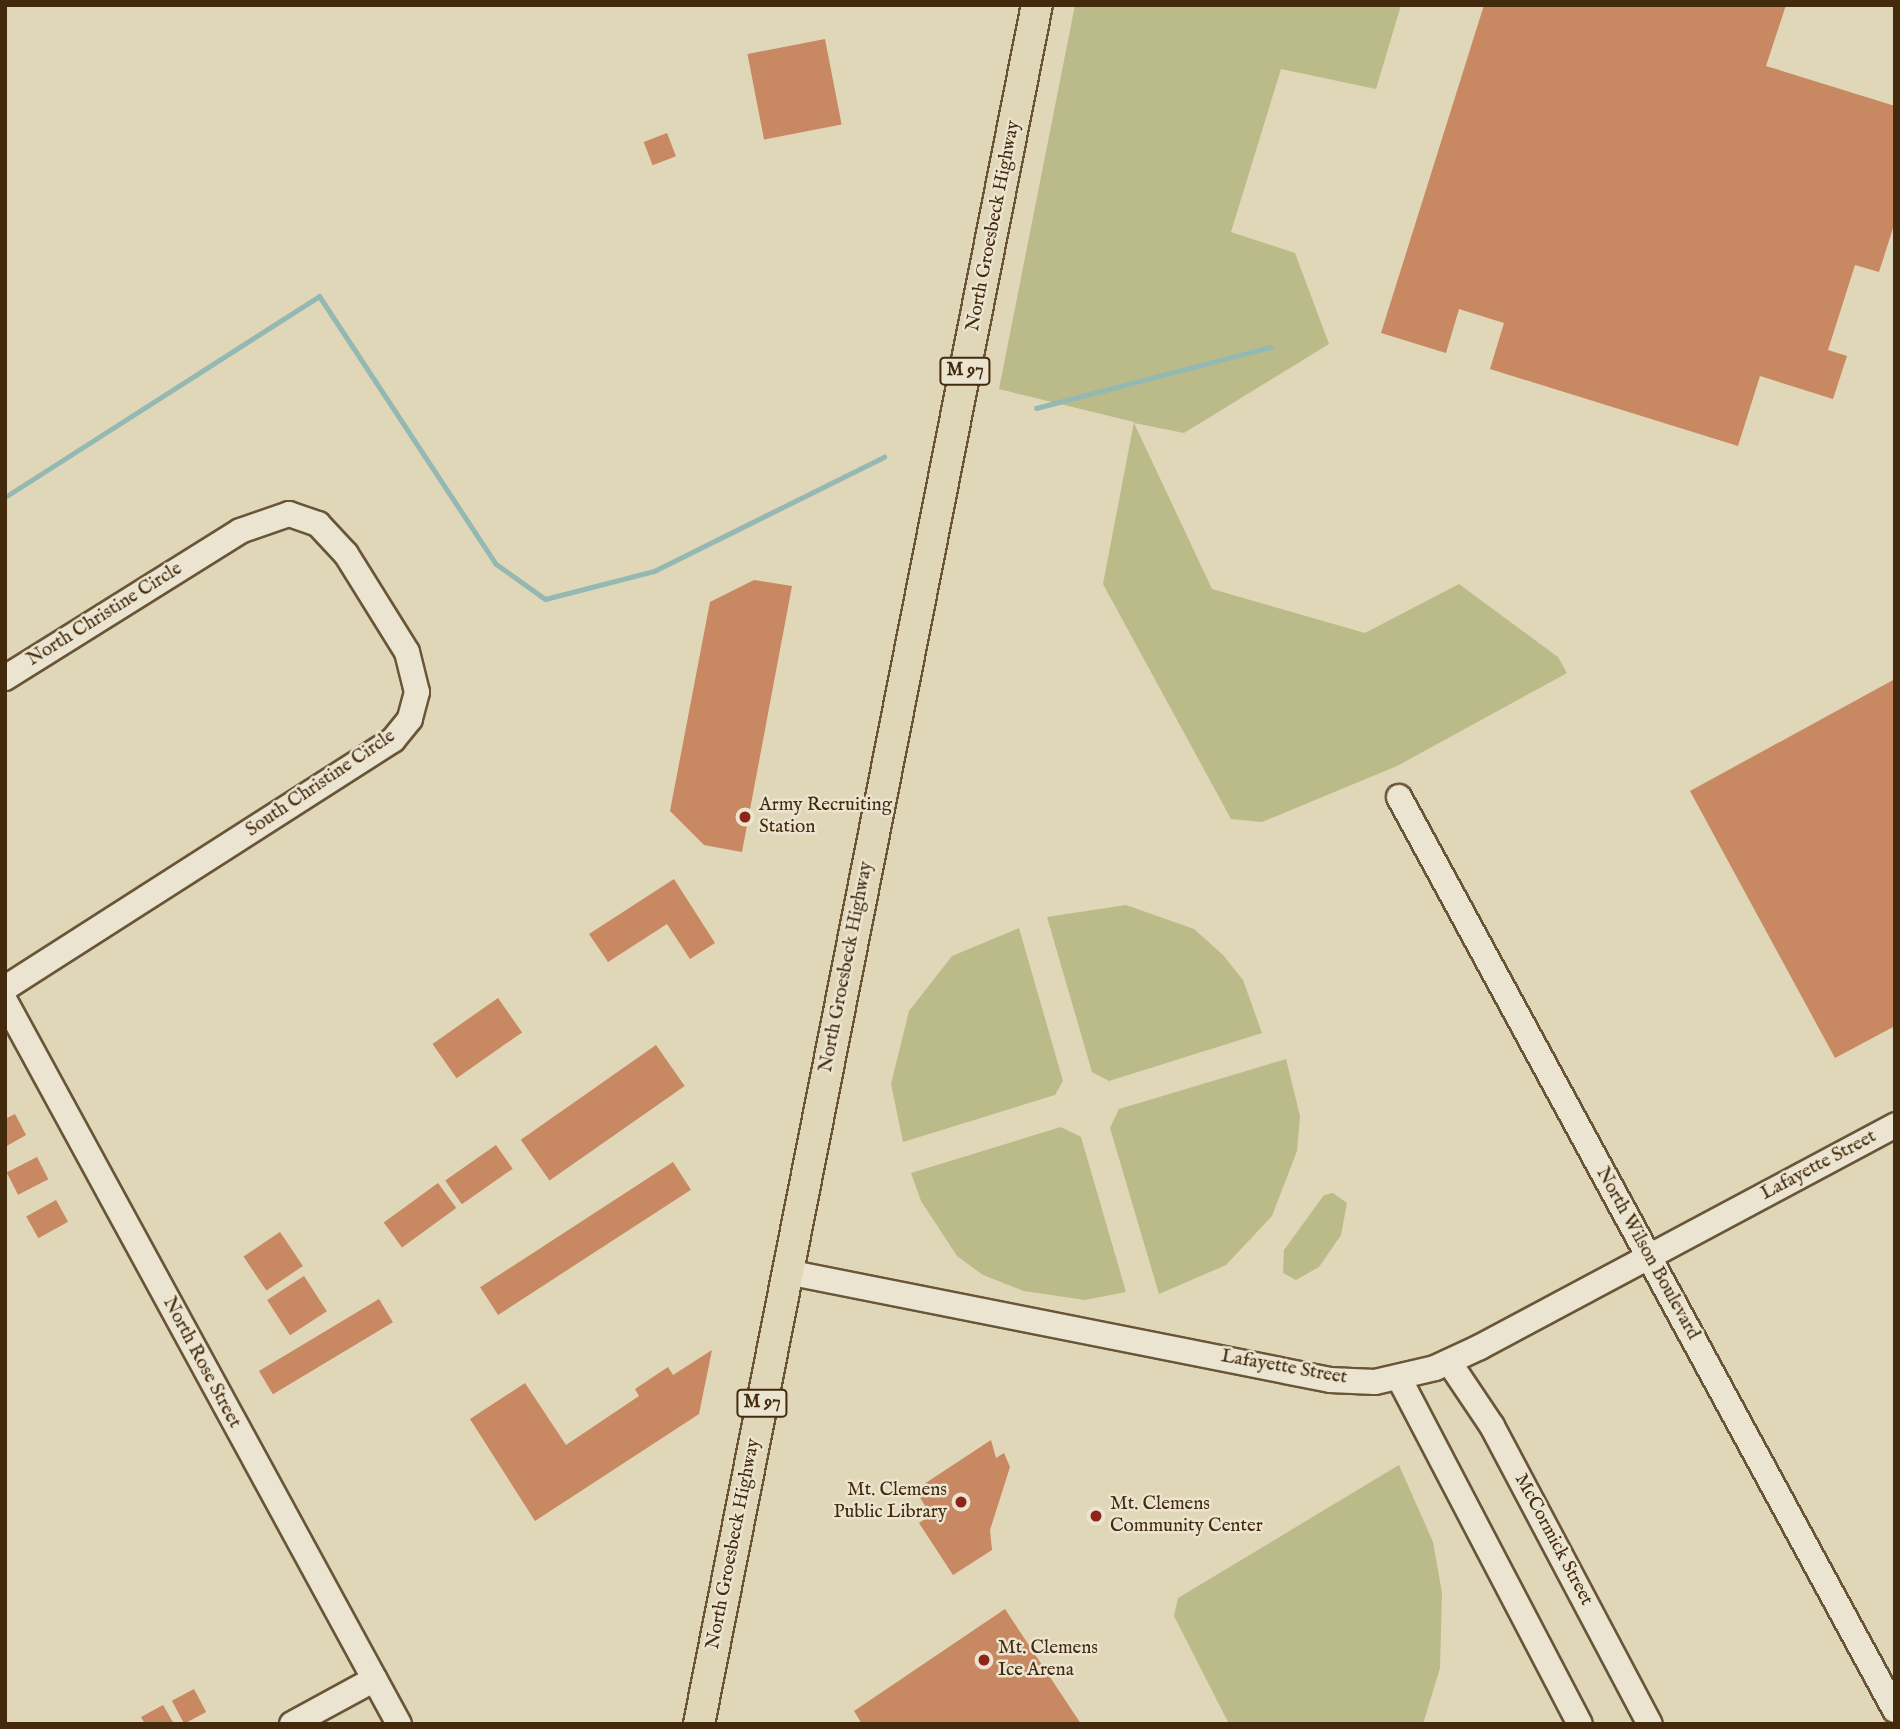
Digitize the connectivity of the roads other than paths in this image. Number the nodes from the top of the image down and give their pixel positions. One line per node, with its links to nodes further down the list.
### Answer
1 (1037, 5): 9 (main road, North Groesbeck Highway / M 97)
2 (206, 551): 3 (street, North Christine Circle); 5 (street, South Christine Circle)
3 (5, 678)
4 (1399, 797): 8 (street, North Wilson Boulevard)
5 (5, 988)
6 (5, 1001): 12 (street, North Rose Street)
7 (1895, 1125): 8 (street, Lafayette Street)
8 (1648, 1256): 10 (street, Lafayette Street); 13 (street, North Wilson Boulevard)
9 (787, 1272): 11 (street, Lafayette Street); 16 (main road, North Groesbeck Highway / M 97)
10 (1449, 1362): 11 (street, Lafayette Street); 18 (street, McCormick Street)
11 (1399, 1378): 17 (street)
12 (375, 1679): 14 (street); 15 (street, North Rose Street)
13 (1895, 1710)
14 (292, 1724)
15 (399, 1724)
16 (699, 1724)
17 (1580, 1724)
18 (1650, 1724)

